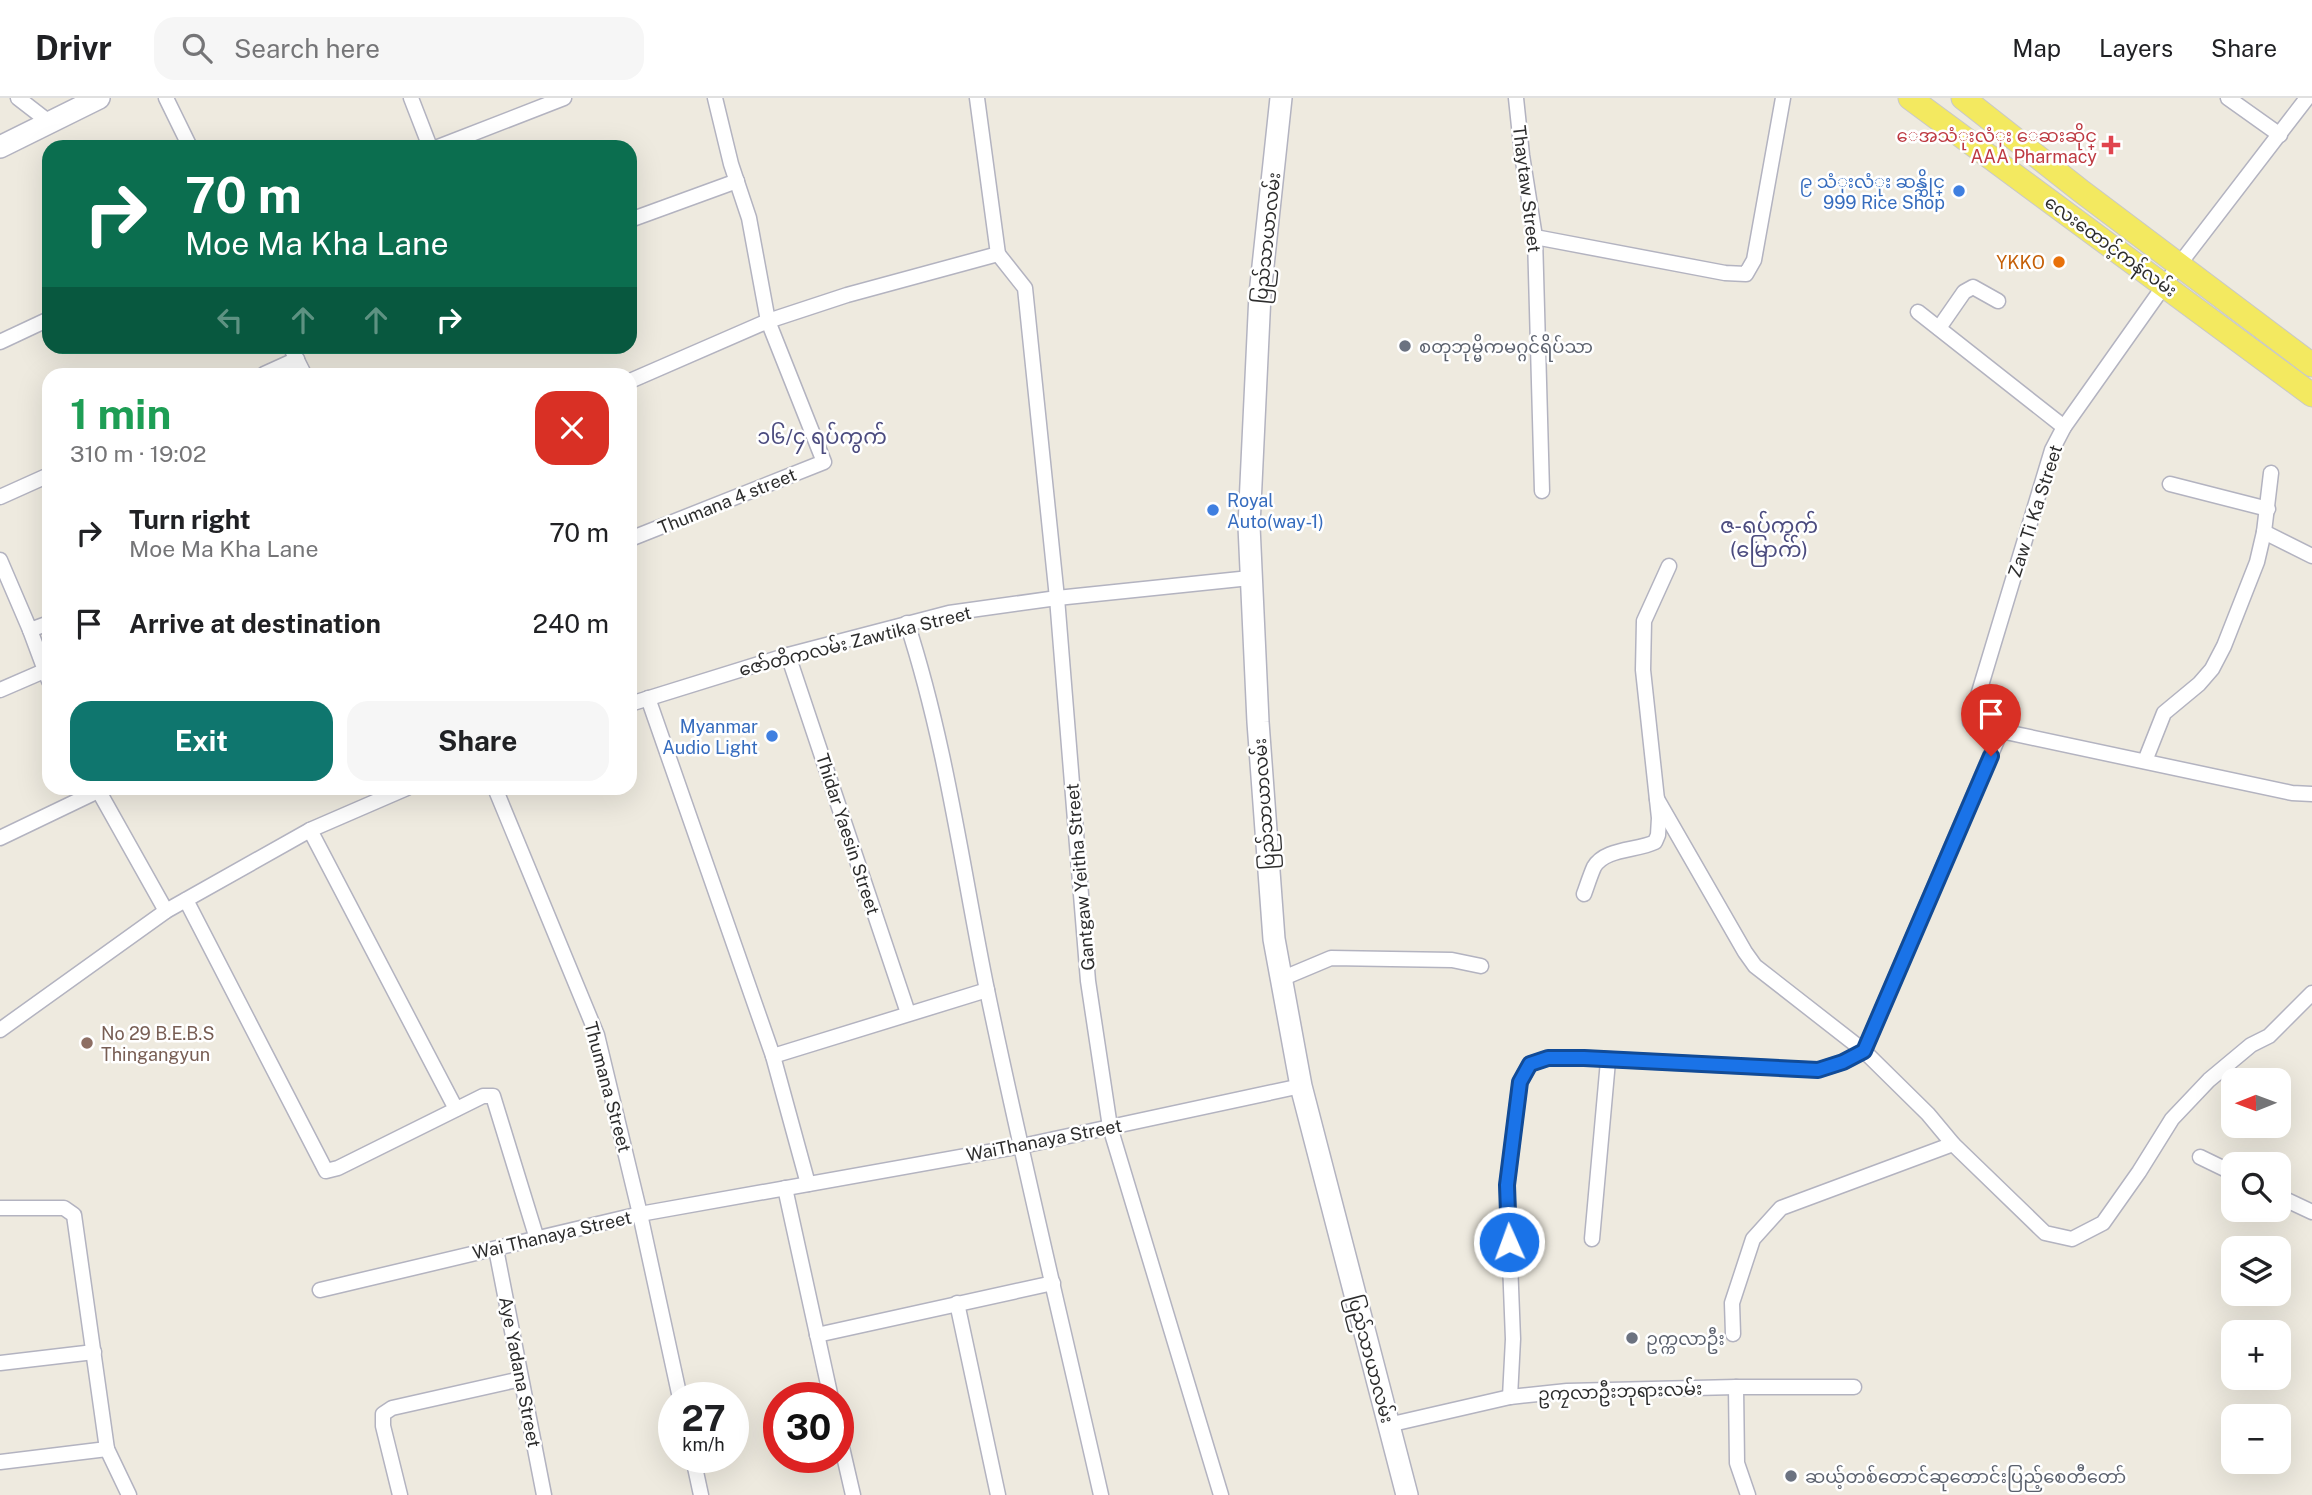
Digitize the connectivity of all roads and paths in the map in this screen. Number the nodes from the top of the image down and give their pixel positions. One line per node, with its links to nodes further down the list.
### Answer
1 (18, 98): 15 (street)
2 (99, 98): 15 (street)
3 (166, 98): 17 (street)
4 (411, 98): 18 (street)
5 (564, 98): 19 (street)
6 (715, 98): 21 (street)
7 (977, 98): 26 (street)
8 (1281, 98): 52 (street, ပြည်သာယာလမ်း)
9 (1516, 98): 25 (street, Thaytaw Street)
10 (1783, 98): 25 (street)
11 (1910, 98): 23 (main road, လေးထောင့်ကန်လမ်း)
12 (1963, 98): 22 (main road, လေးထောင့်ကန်လမ်း)
13 (2228, 98): 16 (street)
14 (2307, 98): 16 (street, Zaw Ti Ka Street)
15 (49, 122): 20 (street)
16 (2280, 135): 27 (street, Zaw Ti Ka Street)
17 (187, 140)
18 (427, 140)
19 (456, 140)
20 (0, 146)
21 (737, 181): 24 (street); 31 (street)
22 (2081, 191): 23 (street); 27 (main road, လေးထောင့်ကန်လမ်း)
23 (2066, 213): 28 (main road, လေးထောင့်ကန်လမ်း)
24 (637, 217)
25 (1535, 237): 44 (street, Thaytaw Street)
26 (998, 254): 31 (street); 53 (street, Gantgaw Yeitha Street)
27 (2179, 266): 28 (street, Zaw Ti Ka Street); 36 (main road, လေးထောင့်ကန်လမ်း)
28 (2165, 285): 39 (main road, လေးထောင့်ကန်လမ်း); 40 (street, Zaw Ti Ka Street)
29 (1998, 301): 33 (street)
30 (1918, 312): 33 (street)
31 (768, 321): 38 (street); 48 (street, Thumana 4 street)
32 (42, 322): 34 (street)
33 (1939, 328): 40 (street)
34 (0, 342)
35 (292, 354): 37 (street)
36 (2312, 365)
37 (272, 368)
38 (637, 378)
39 (2312, 395)
40 (2064, 427): 63 (street, Zaw Ti Ka Street)
41 (2271, 473): 46 (street)
42 (42, 478): 45 (street)
43 (2170, 484): 46 (street)
44 (1542, 491)
45 (0, 497)
46 (2268, 509): 47 (street)
47 (2264, 532): 49 (street); 64 (street)
48 (637, 536)
49 (2312, 556)
50 (0, 560): 56 (street)
51 (1670, 566): 70 (street)
52 (1250, 578): 53 (street, ဇော်တိကလမ်း Zawtika Street); 77 (street, ပြည်သာယာလမ်း)
53 (1057, 598): 54 (street, ဇော်တိကလမ်း Zawtika Street); 87 (street, Gantgaw Yeitha Street)
54 (907, 624): 57 (street, ဇော်တိကလမ်း Zawtika Street); 78 (street)
55 (42, 625): 56 (street)
56 (30, 629): 58 (street)
57 (788, 655): 61 (street, ဇော်တိကလမ်း Zawtika Street); 80 (street, Thidar Yaesin Street)
58 (42, 662)
59 (42, 677): 60 (street)
60 (0, 690)
61 (648, 698): 62 (street, ဇော်တိကလမ်း Zawtika Street); 83 (street)
62 (637, 702)
63 (2001, 731): 64 (street); 82 (street)
64 (2145, 761): 65 (street)
65 (2312, 794)
66 (87, 795): 72 (street)
67 (100, 795): 75 (street)
68 (391, 795): 71 (street)
69 (498, 795): 97 (street, Thumana Street)
70 (1657, 799): 73 (street); 82 (street)
71 (310, 830): 74 (street); 86 (street)
72 (0, 838)
73 (1584, 894)
74 (186, 901): 75 (street); 86 (street)
75 (166, 911): 81 (street)
76 (1481, 965): 77 (street)
77 (1280, 979): 85 (street, ပြည်သာယာလမ်း)
78 (987, 990): 80 (street); 89 (street)
79 (2312, 993): 88 (street)
80 (908, 1013): 83 (street)
81 (0, 1030)
82 (1864, 1051): 84 (street); 88 (street)
83 (773, 1056): 92 (street)
84 (1608, 1061): 99 (street); 113 (street)
85 (1301, 1086): 87 (street, WaiThanaya Street); 114 (street, ပြည်သာယာလမ်း)
86 (456, 1109): 98 (street)
87 (1110, 1127): 89 (street, WaiThanaya Street); 126 (street, Gantgaw Yeitha Street)
88 (1953, 1144): 104 (street)
89 (1022, 1146): 92 (street, WaiThanaya Street); 101 (street)
90 (2200, 1157): 91 (street)
91 (2221, 1167)
92 (808, 1184): 93 (street, WaiThanaya Street)
93 (785, 1188): 97 (street, Wai Thanaya Street); 105 (street)
94 (2291, 1202): 96 (street)
95 (0, 1208): 106 (street)
96 (2312, 1212)
97 (640, 1214): 98 (street, Wai Thanaya Street); 109 (street, Thumana Street)
98 (537, 1239): 100 (street, Wai Thanaya Street)
99 (1592, 1239)
100 (496, 1249): 102 (street, Wai Thanaya Street); 108 (street, Aye Yadana Street)
101 (1053, 1283): 103 (street); 125 (street)
102 (320, 1290)
103 (957, 1303): 105 (street); 124 (street)
104 (1733, 1334)
105 (817, 1335): 110 (street)
106 (94, 1352): 107 (street); 115 (street)
107 (0, 1363)
108 (522, 1379): 120 (street); 121 (street, Aye Yadana Street)
109 (677, 1382)
110 (827, 1382)
111 (1736, 1387): 112 (street, ဥကၠလာဦးဘုရားလမ်း); 113 (street, ဥကၠလာဦးဘုရားလမ်း); 128 (street)
112 (1854, 1387)
113 (1510, 1397): 114 (street, ဥကၠလာဦးဘုရားလမ်း)
114 (1388, 1425): 127 (street, ပြည်သာယာလမ်း)
115 (107, 1449): 116 (street); 119 (street)
116 (0, 1462)
117 (696, 1473): 122 (street)
118 (848, 1473): 123 (street)
119 (130, 1495)
120 (400, 1495)
121 (544, 1495)
122 (701, 1495)
123 (853, 1495)
124 (998, 1495)
125 (1101, 1495)
126 (1221, 1495)
127 (1407, 1495)
128 (1748, 1495)

